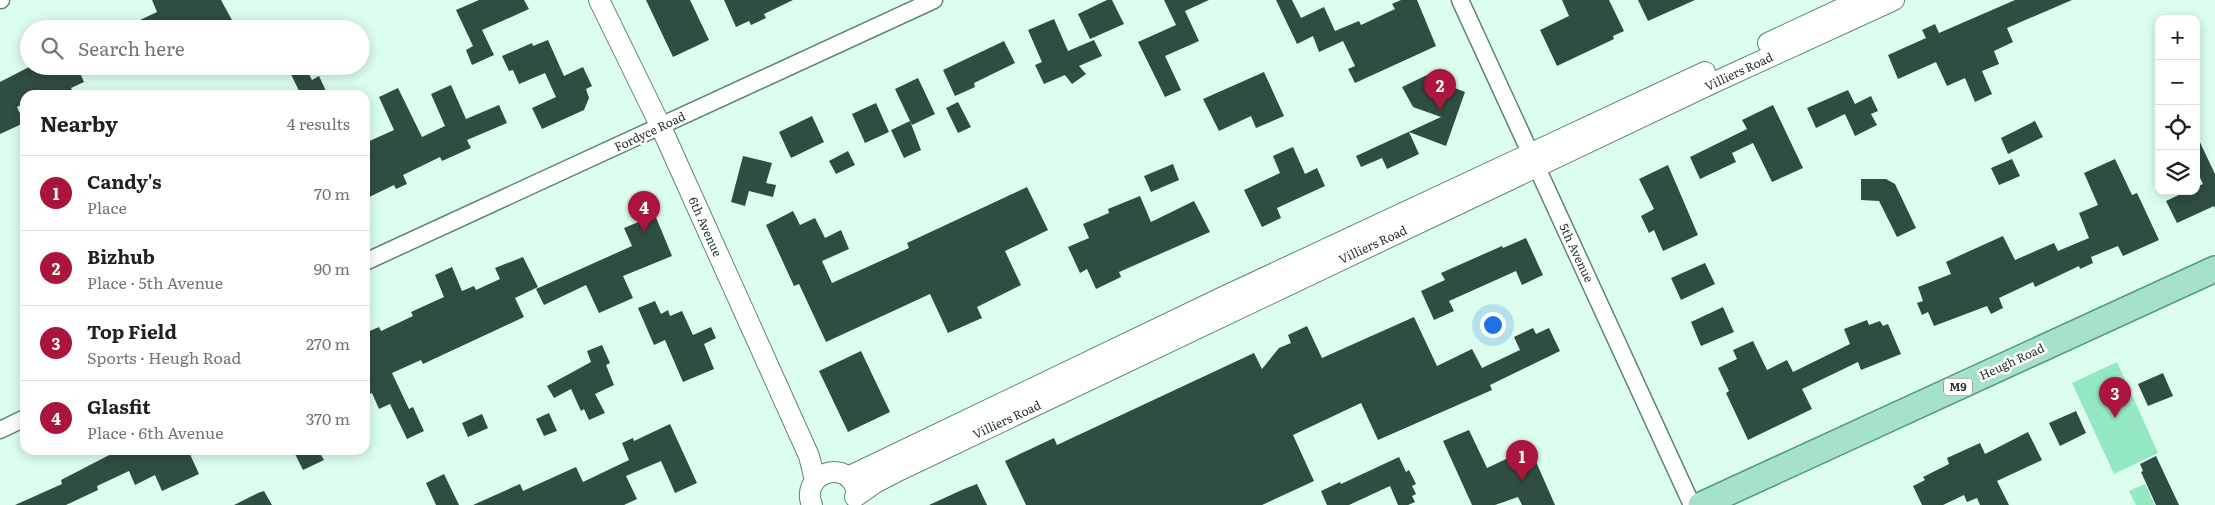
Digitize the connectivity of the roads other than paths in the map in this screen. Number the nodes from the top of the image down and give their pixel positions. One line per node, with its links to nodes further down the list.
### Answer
1 (600, 0): 7 (street, 6th Avenue)
2 (934, 0): 7 (street, Fordyce Road)
3 (1460, 0): 8 (street, 5th Avenue)
4 (1860, 0): 6 (street, Villiers Road)
5 (1894, 0): 6 (street, Villiers Road)
6 (1716, 74): 8 (street, Villiers Road)
7 (661, 127): 9 (street, Fordyce Road); 13 (street, 6th Avenue)
8 (1533, 161): 13 (street, Villiers Road); 14 (street, Villiers Road); 15 (street, 5th Avenue)
9 (370, 260)
10 (2215, 269): 16 (main road, Heugh Road / M9)
11 (20, 420): 12 (street)
12 (0, 430)
13 (819, 489): 14 (street)
14 (855, 501)
15 (1692, 505)
16 (1701, 505)

